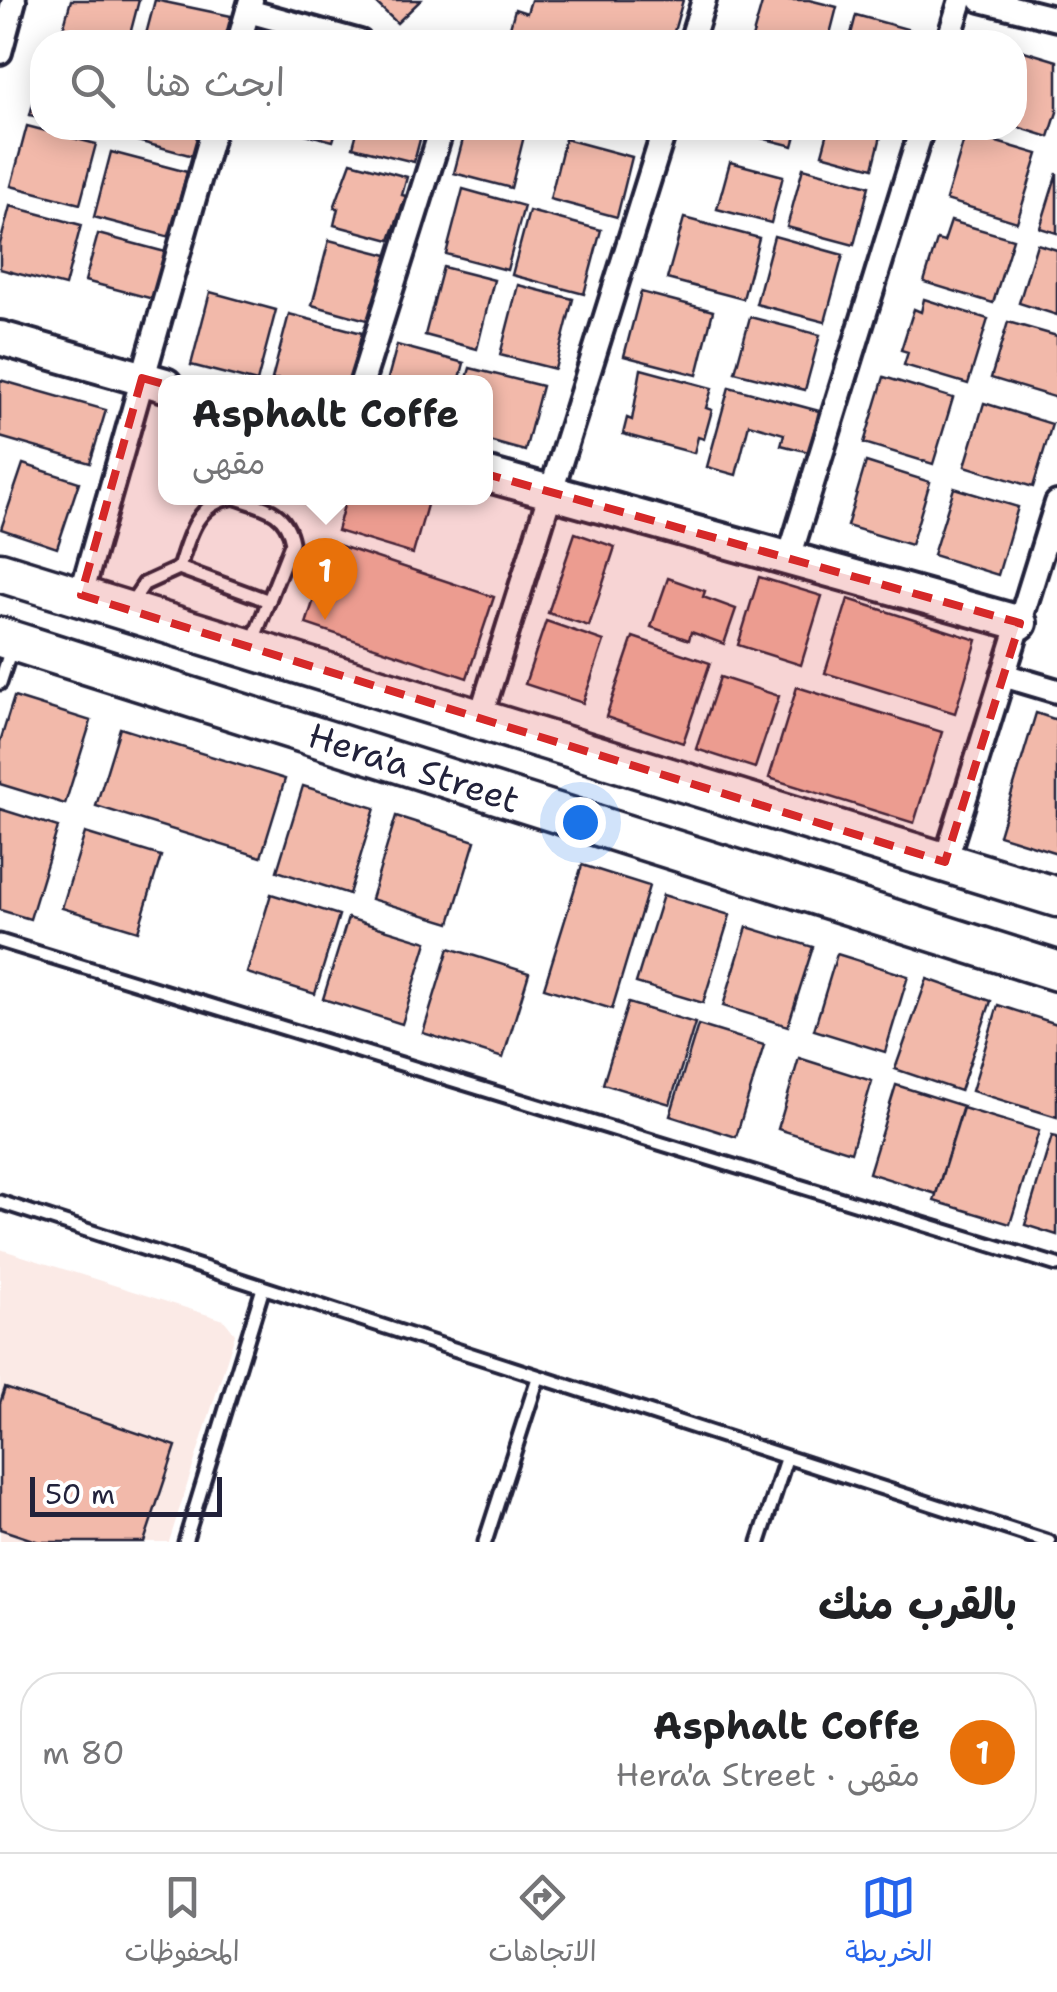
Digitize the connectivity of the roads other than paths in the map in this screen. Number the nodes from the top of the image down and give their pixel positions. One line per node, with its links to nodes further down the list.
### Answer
1 (14, 0): 11 (street)
2 (704, 0): 9 (street)
3 (961, 0): 10 (street)
4 (982, 0): 6 (street)
5 (249, 5): 7 (street); 8 (street)
6 (1057, 19)
7 (242, 30)
8 (324, 30)
9 (695, 30)
10 (952, 30)
11 (0, 52)
12 (211, 140): 18 (street)
13 (438, 140): 17 (street)
14 (659, 140): 20 (street)
15 (918, 140): 24 (street)
16 (0, 338): 18 (street)
17 (364, 375)
18 (154, 382): 27 (street)
19 (493, 476): 20 (street)
20 (550, 492): 24 (street); 36 (street)
21 (1057, 504): 30 (street)
22 (210, 505): 25 (lane)
23 (256, 505): 28 (lane)
24 (790, 558): 30 (street)
25 (179, 568): 28 (lane); 29 (lane)
26 (0, 572): 27 (main road, Hera'a Street)
27 (81, 594): 29 (main road, Hera'a Street)
28 (269, 601): 32 (lane)
29 (127, 609): 32 (main road, Hera'a Street)
30 (1020, 623): 33 (street)
31 (7, 639): 34 (lane); 40 (main road, Hera'a Street)
32 (250, 647): 36 (main road, Hera'a Street)
33 (1004, 675): 35 (street); 37 (street)
34 (0, 683)
35 (1057, 690)
36 (480, 718): 37 (main road, Hera'a Street)
37 (945, 862): 38 (main road, Hera'a Street)
38 (1057, 897)
39 (0, 941): 42 (lane)
40 (1057, 971)
41 (0, 1202): 43 (lane)
42 (1057, 1265)
43 (264, 1288): 44 (lane); 46 (lane)
44 (538, 1378): 45 (lane); 47 (lane)
45 (786, 1459): 48 (lane); 49 (lane)
46 (185, 1542)
47 (485, 1542)
48 (759, 1542)
49 (1049, 1542)

